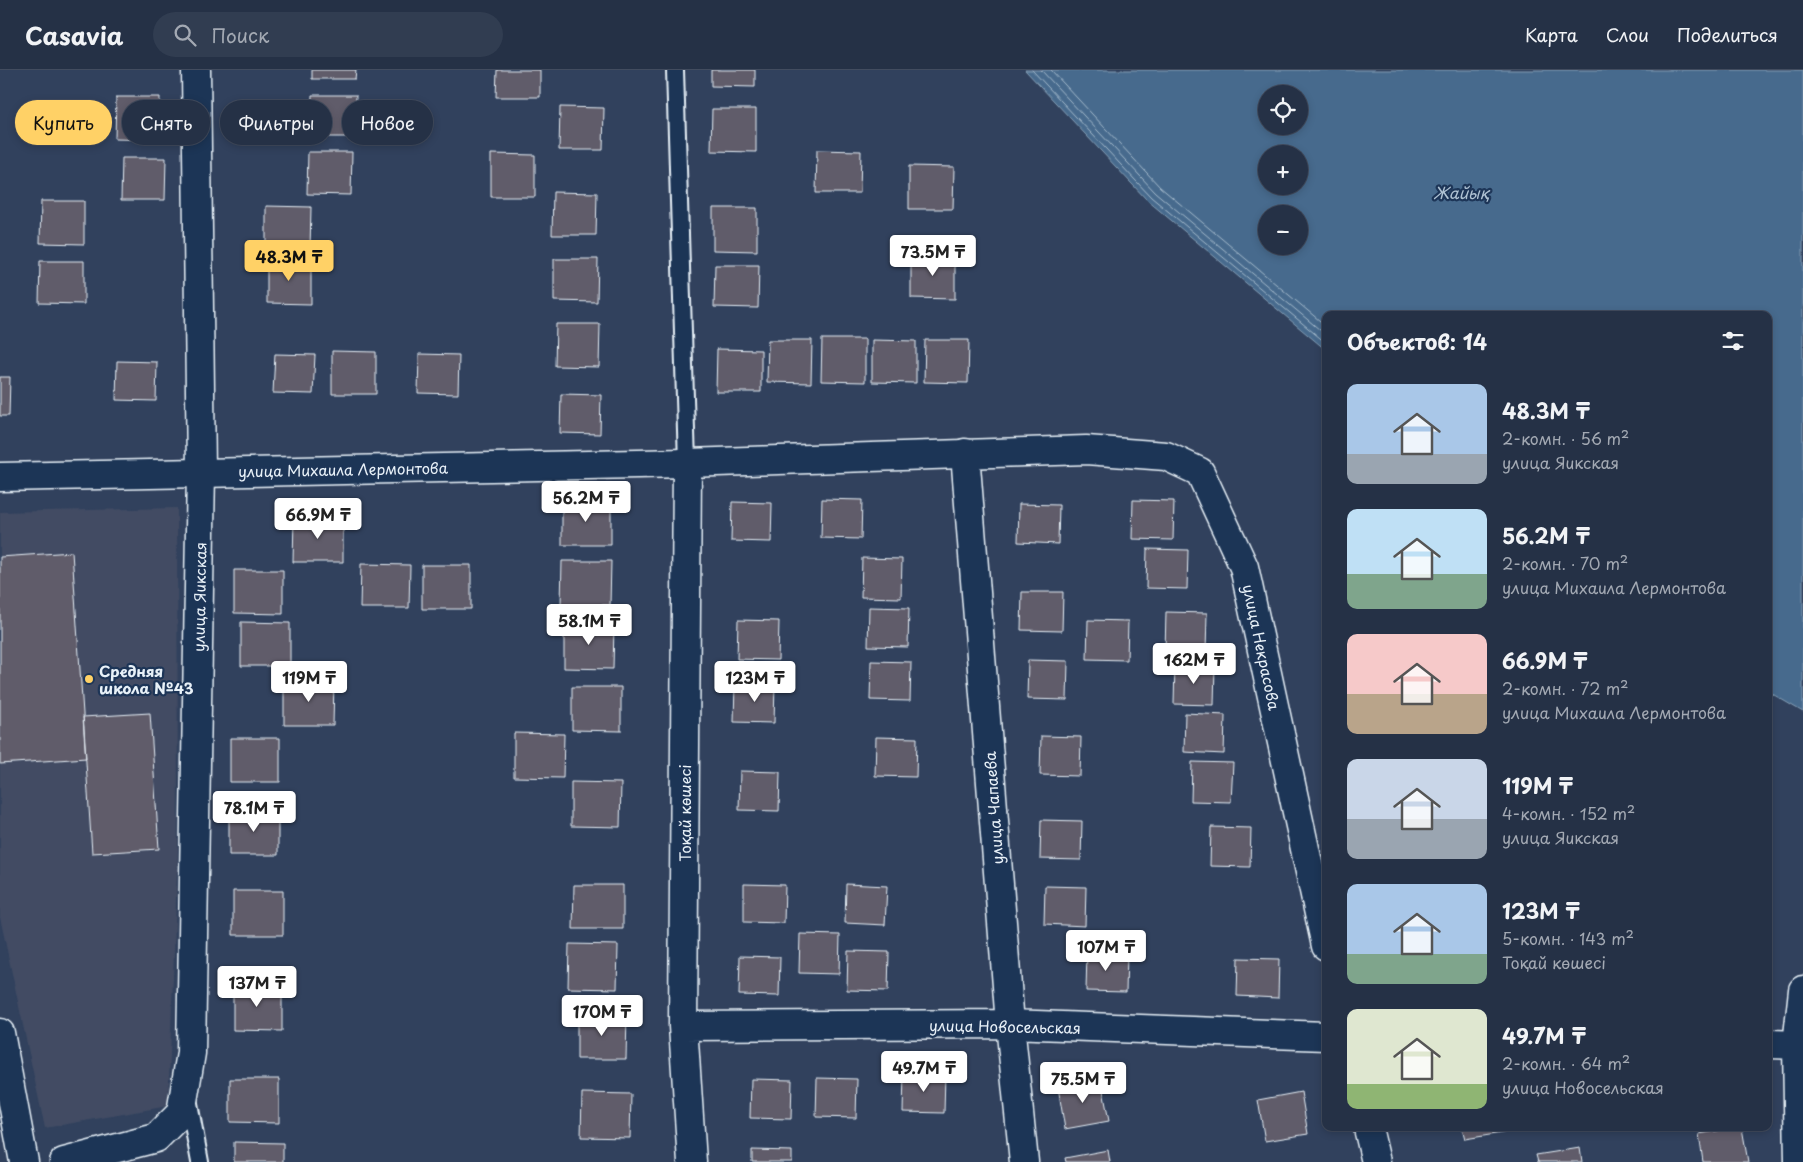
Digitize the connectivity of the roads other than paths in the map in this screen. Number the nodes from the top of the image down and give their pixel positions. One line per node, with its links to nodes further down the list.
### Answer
1 (196, 70): 5 (street, улица Яикская)
2 (675, 70): 4 (lane)
3 (965, 453): 4 (street, улица Михаила Лермонтова); 7 (street, улица Некрасова); 9 (street, улица Чапаева)
4 (687, 463): 5 (street, улица Михаила Лермонтова); 10 (street, Тоқай көшесі)
5 (201, 471): 6 (street, улица Михаила Лермонтова); 15 (street, улица Яикская)
6 (0, 477)
7 (1322, 927)
8 (1803, 990): 14 (street)
9 (1010, 1024): 10 (street, улица Новосельская); 12 (street, улица Новосельская); 21 (street, улица Чапаева)
10 (683, 1026): 20 (street, Тоқай көшесі)
11 (0, 1033): 17 (street)
12 (1322, 1036)
13 (1772, 1044): 14 (street)
14 (1798, 1045): 23 (street)
15 (187, 1088): 18 (street, улица Яикская); 19 (lane)
16 (1369, 1131): 22 (street)
17 (24, 1162)
18 (64, 1162)
19 (200, 1162)
20 (692, 1162)
21 (1024, 1162)
22 (1376, 1162)
23 (1799, 1162)

